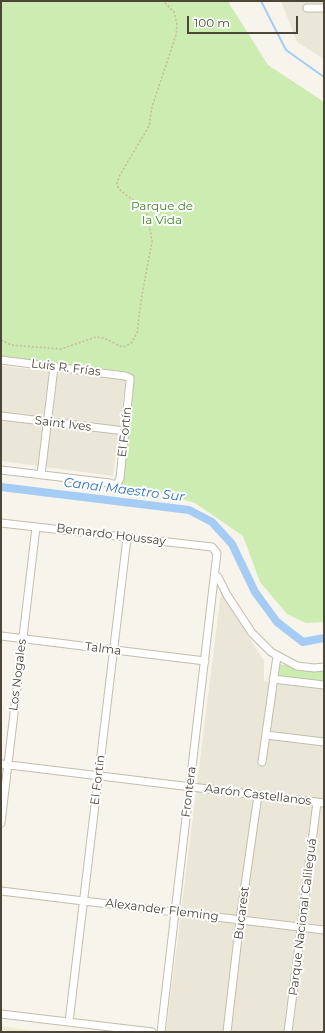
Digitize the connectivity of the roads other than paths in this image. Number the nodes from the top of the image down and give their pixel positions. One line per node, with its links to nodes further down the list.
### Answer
1 (307, 8): 2 (street)
2 (324, 8)
3 (1, 360): 4 (street, Luis R. Frías)
4 (54, 367): 5 (street, Luis R. Frías); 7 (street)
5 (130, 378): 8 (street, El Fortín)
6 (1, 416): 7 (street, Saint Ives)
7 (48, 422): 8 (street, Saint Ives); 10 (street)
8 (125, 431): 10 (street, El Fortín)
9 (1, 470): 10 (street)
10 (41, 475)
11 (1, 523): 12 (street, Bernardo Houssay)
12 (36, 527): 13 (street, Bernardo Houssay); 17 (street, Los Nogales)
13 (127, 538): 14 (street, Bernardo Houssay); 18 (street, El Fortín)
14 (218, 553): 15 (street, Frontera)
15 (215, 575): 19 (street); 20 (street, Frontera)
16 (1, 636): 17 (street, Talma)
17 (23, 638): 18 (street, Talma); 27 (street, Los Nogales)
18 (114, 650): 20 (street, Talma); 28 (street, El Fortín)
19 (277, 656): 21 (street); 22 (street)
20 (205, 661): 29 (street, Frontera)
21 (324, 667)
22 (273, 679): 23 (street); 24 (street)
23 (324, 685)
24 (266, 735): 25 (street); 26 (street)
25 (324, 742)
26 (262, 762)
27 (4, 765): 28 (street, Aarón Castellanos); 32 (street, Los Nogales)
28 (99, 776): 29 (street, Aarón Castellanos); 34 (street, El Fortín)
29 (190, 787): 30 (street, Aarón Castellanos); 35 (street, Frontera)
30 (258, 795): 31 (street, Aarón Castellanos); 36 (street, Bucarest)
31 (320, 802): 37 (street, Parque Nacional Calileguá)
32 (1, 823)
33 (1, 891): 34 (street, Alexander Fleming)
34 (84, 901): 35 (street, Alexander Fleming); 40 (street, El Fortín)
35 (175, 912): 36 (street, Alexander Fleming); 42 (street, Frontera)
36 (240, 920): 37 (street, Alexander Fleming); 43 (street, Bucarest)
37 (301, 927): 38 (street, Alexander Fleming); 44 (street, Parque Nacional Calileguá)
38 (324, 930)
39 (1, 1014): 40 (street)
40 (70, 1022): 41 (street)
41 (152, 1032)
42 (161, 1032)
43 (227, 1032)
44 (288, 1032)

